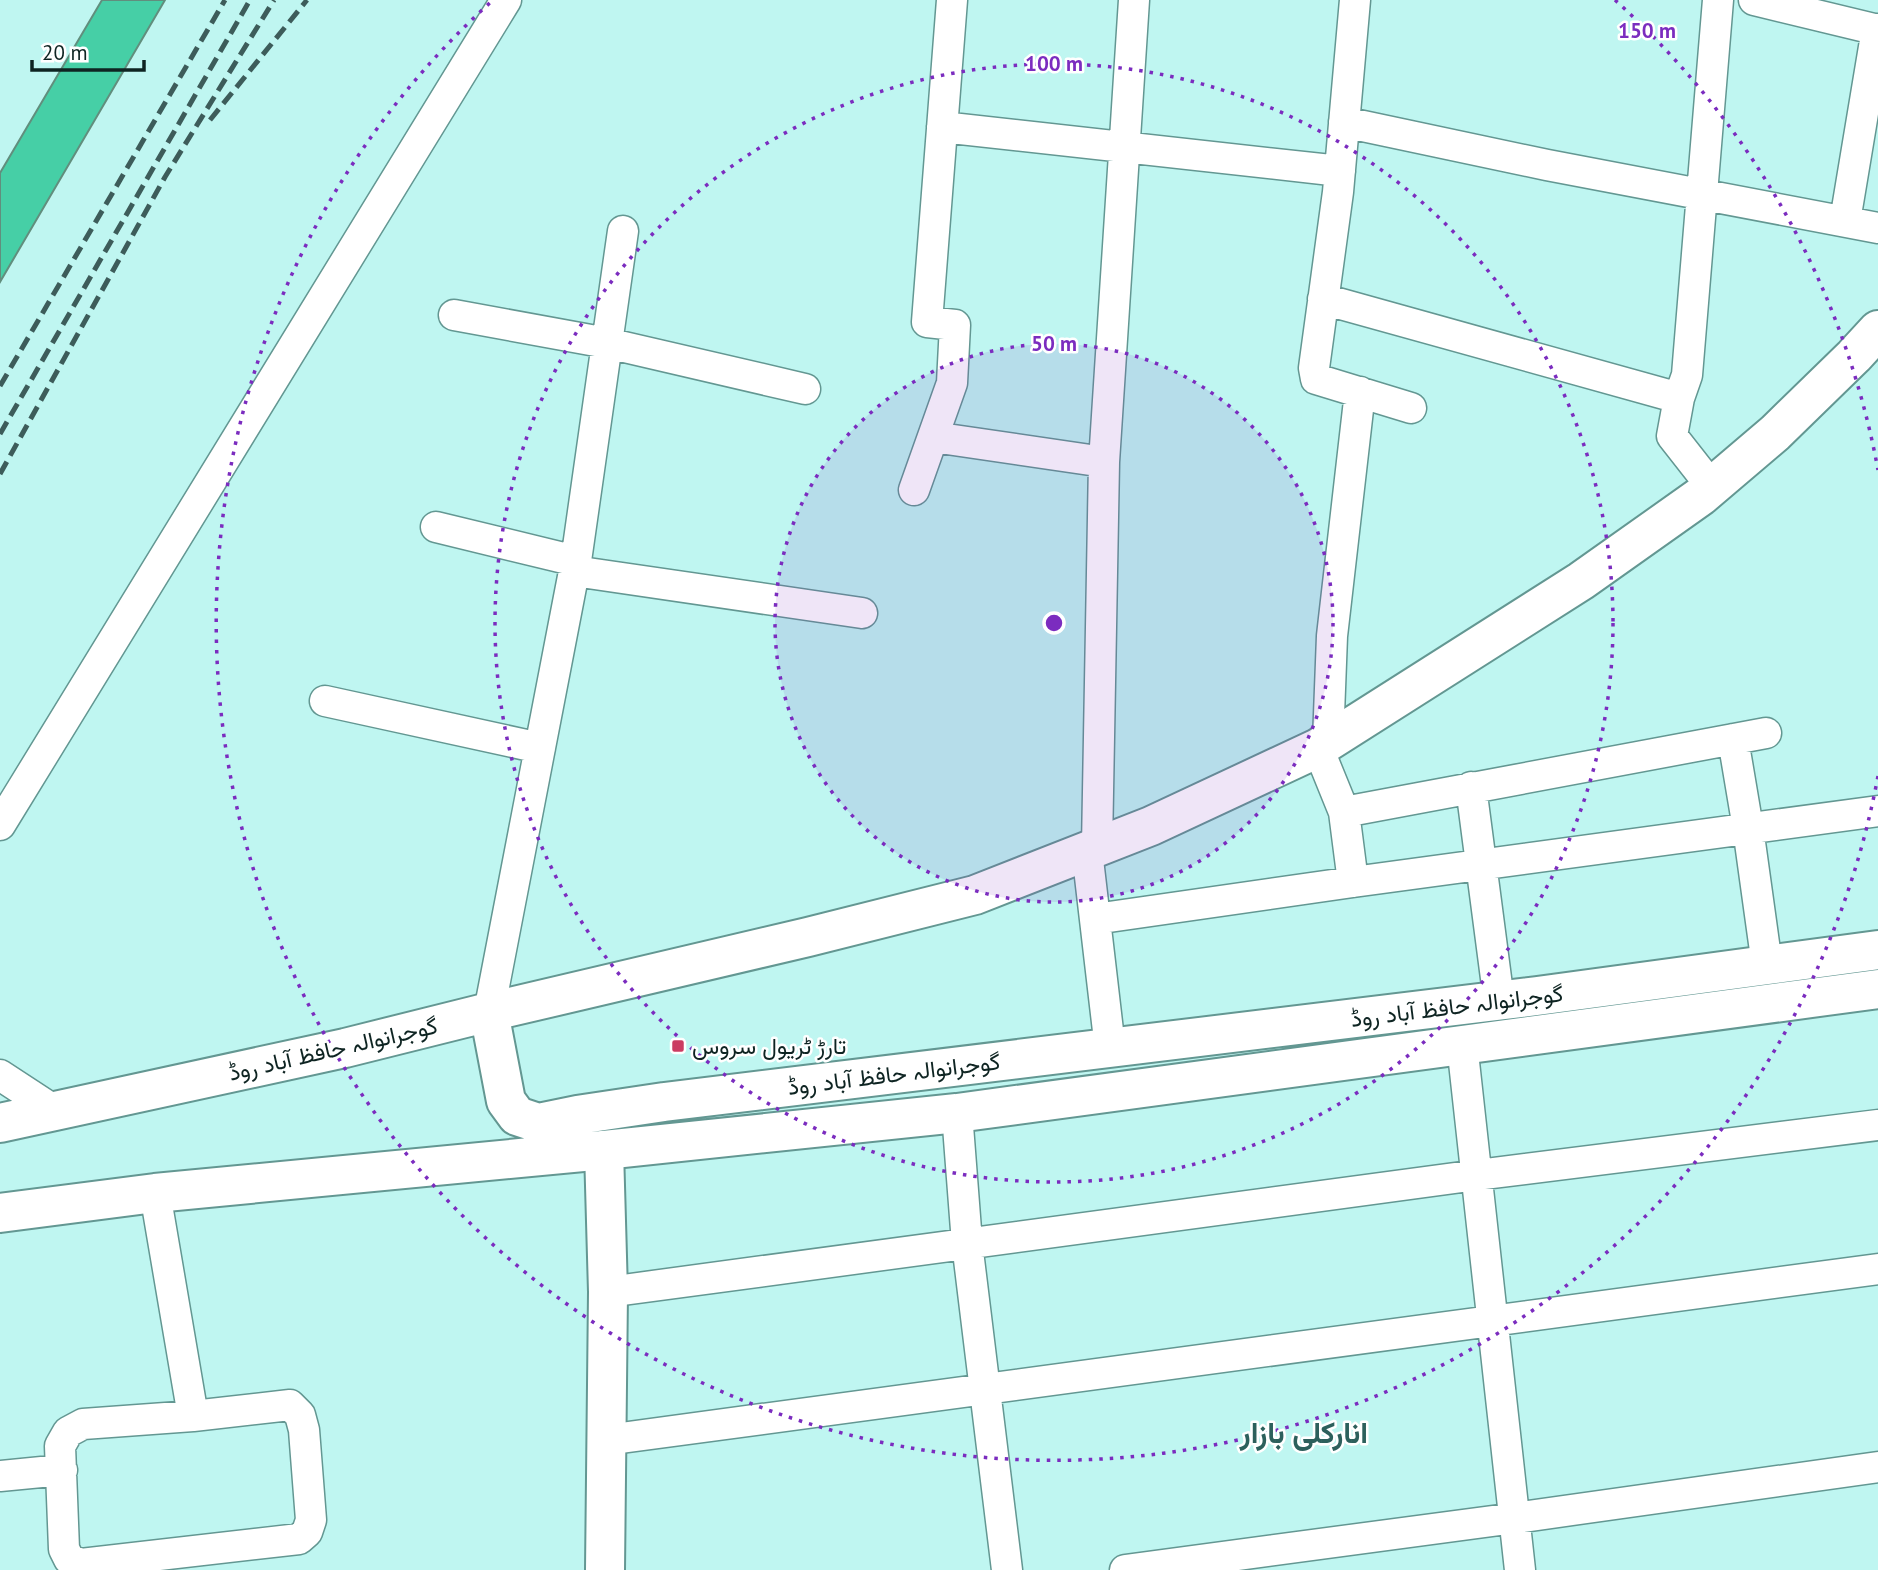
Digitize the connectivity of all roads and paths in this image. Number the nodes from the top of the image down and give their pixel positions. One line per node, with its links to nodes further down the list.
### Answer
1 (506, 0): 39 (street)
2 (952, 0): 9 (street)
3 (1135, 0): 10 (street)
4 (1355, 0): 8 (street)
5 (1718, 0): 12 (street)
6 (1754, 0): 7 (street)
7 (1877, 29): 13 (street)
8 (1344, 122): 11 (street); 12 (street)
9 (942, 127): 10 (street); 24 (street)
10 (1125, 146): 11 (street); 25 (street)
11 (1340, 171): 16 (street)
12 (1702, 194): 13 (street); 22 (street)
13 (1845, 221): 14 (street)
14 (1878, 228)
15 (623, 231): 19 (street)
16 (1323, 299): 21 (street); 22 (street)
17 (454, 316): 19 (street)
18 (1878, 330): 26 (main road)
19 (607, 343): 20 (street); 29 (street)
20 (805, 388)
21 (1360, 392): 23 (street); 34 (street)
22 (1679, 398): 26 (street)
23 (1411, 408)
24 (933, 437): 25 (street); 27 (street)
25 (1104, 462): 41 (street)
26 (1712, 487): 34 (main road)
27 (914, 490)
28 (436, 527): 29 (street)
29 (575, 566): 30 (street); 35 (street)
30 (862, 613)
31 (325, 701): 35 (street)
32 (1766, 733): 33 (street)
33 (1733, 739): 36 (street); 40 (street)
34 (1323, 744): 38 (street); 41 (main road)
35 (540, 748): 49 (street)
36 (1471, 788): 38 (street); 42 (street)
37 (1878, 811): 40 (street)
38 (1344, 812): 43 (street)
39 (0, 825)
40 (1748, 828): 42 (street); 46 (street)
41 (1092, 849): 44 (street); 49 (main road)
42 (1481, 866): 43 (street); 48 (street)
43 (1353, 882): 44 (street)
44 (1095, 919): 51 (street)
45 (1878, 950): 46 (main road, گوجرانوالہ حافظ آباد روڈ)
46 (1767, 965): 48 (main road, گوجرانوالہ حافظ آباد روڈ)
47 (1878, 989): 50 (main road, گوجرانوالہ حافظ آباد روڈ)
48 (1499, 1000): 51 (main road, گوجرانوالہ حافظ آباد روڈ)
49 (489, 1012): 51 (main road, گوجرانوالہ حافظ آباد روڈ); 53 (main road, گوجرانوالہ حافظ آباد روڈ)
50 (1462, 1044): 54 (main road, گوجرانوالہ حافظ آباد روڈ); 58 (street)
51 (1110, 1048)
52 (0, 1075): 53 (street)
53 (55, 1111): 55 (main road, گوجرانوالہ حافظ آباد روڈ)
54 (957, 1113): 57 (main road, گوجرانوالہ حافظ آباد روڈ); 61 (street)
55 (0, 1123)
56 (1878, 1125): 58 (street)
57 (604, 1150): 59 (main road, گوجرانوالہ حافظ آباد روڈ); 63 (main road)
58 (1477, 1175): 61 (street); 64 (street)
59 (155, 1193): 60 (main road, گوجرانوالہ حافظ آباد روڈ); 66 (street)
60 (0, 1213)
61 (967, 1243): 63 (street); 65 (street)
62 (1878, 1269): 64 (street)
63 (608, 1292): 67 (main road)
64 (1493, 1322): 65 (street); 71 (street)
65 (986, 1390): 67 (street); 73 (street)
66 (193, 1416): 69 (street); 69 (street)
67 (606, 1440): 72 (main road)
68 (1878, 1467): 71 (street)
69 (62, 1470): 70 (street)
70 (0, 1476)
71 (1515, 1518): 74 (street); 75 (street)
72 (605, 1570)
73 (1007, 1570)
74 (1125, 1570)
75 (1520, 1570)

